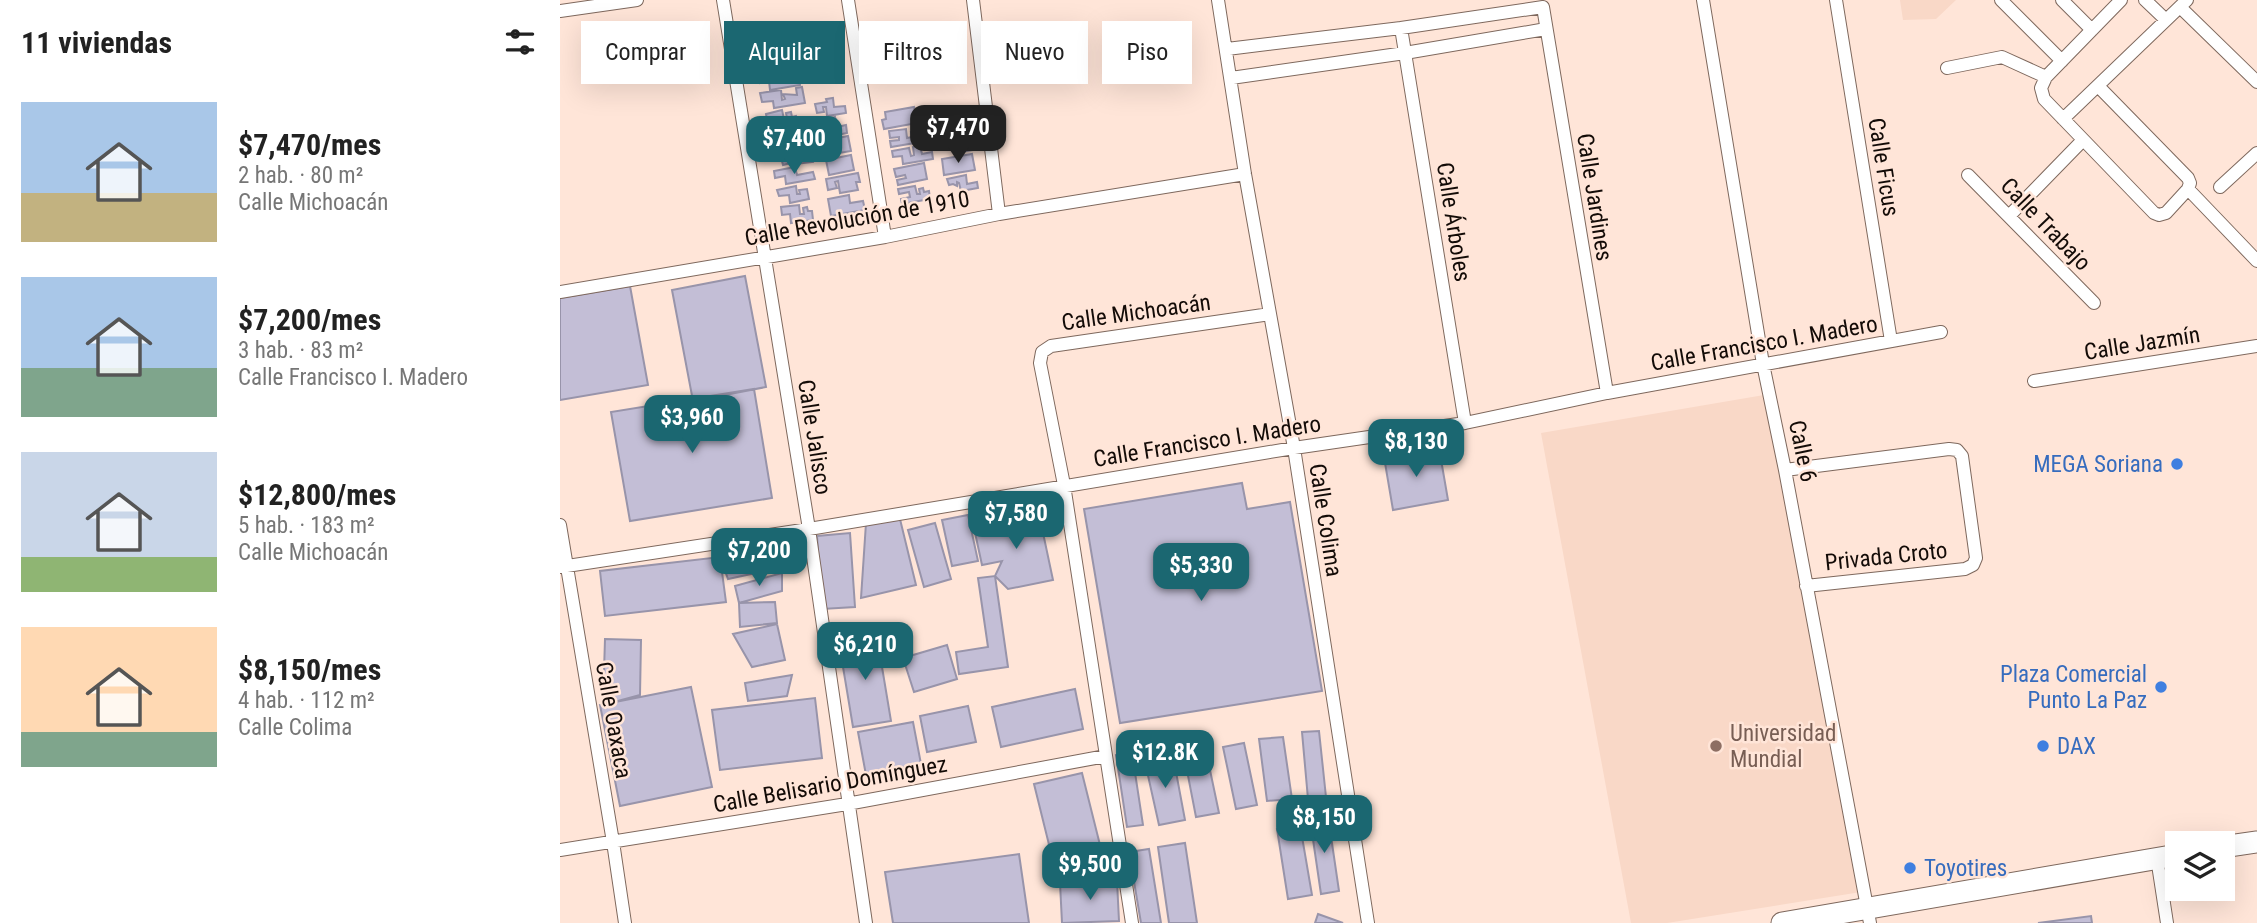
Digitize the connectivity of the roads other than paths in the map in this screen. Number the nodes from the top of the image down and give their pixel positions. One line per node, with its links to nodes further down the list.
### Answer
1 (637, 0): 13 (street)
2 (723, 0): 36 (street, Calle Jalisco)
3 (848, 0): 35 (street)
4 (973, 0): 33 (street)
5 (1219, 0): 18 (street, Calle Colima)
6 (1703, 0): 44 (street, Calle 6)
7 (1836, 0): 42 (street, Calle Ficus)
8 (2001, 0): 20 (street)
9 (2062, 0): 17 (street)
10 (2145, 0): 14 (street)
11 (2116, 2): 17 (street)
12 (2184, 3): 14 (street); 24 (street)
13 (560, 11)
14 (2166, 20): 25 (street)
15 (1401, 28): 16 (street, Calle Jardines); 18 (street); 19 (street, Calle Árboles)
16 (1546, 29): 19 (street); 46 (street, Calle Jardines)
17 (2092, 30): 20 (street)
18 (1227, 49): 23 (street, Calle Colima)
19 (1405, 53): 23 (street); 47 (street, Calle Árboles)
20 (2062, 61): 22 (street)
21 (1947, 68): 22 (street)
22 (2046, 77): 26 (street)
23 (1231, 78): 29 (street, Calle Colima)
24 (2257, 82)
25 (2098, 86): 26 (street); 32 (street)
26 (2063, 119): 27 (street)
27 (2084, 140): 32 (street); 34 (street)
28 (2257, 153): 31 (street)
29 (1245, 174): 33 (street, Calle Revolución de 1910); 40 (street, Calle Colima)
30 (1968, 175): 34 (street, Calle Trabajo)
31 (2220, 187)
32 (2188, 189): 37 (street)
33 (999, 214): 35 (street, Calle Revolución de 1910)
34 (2009, 216): 39 (street, Calle Trabajo)
35 (885, 237): 36 (street, Calle Revolución de 1910)
36 (764, 256): 38 (street, Calle Revolución de 1910); 52 (street, Calle Jalisco)
37 (2257, 261)
38 (560, 292)
39 (2094, 303)
40 (1270, 314): 48 (street, Calle Colima); 50 (street, Calle Michoacán)
41 (1941, 332): 42 (street, Calle Francisco I. Madero)
42 (1891, 341): 44 (street, Calle Francisco I. Madero)
43 (2257, 346): 45 (street, Calle Jazmín)
44 (1763, 364): 46 (street, Calle Francisco I. Madero); 49 (street, Calle 6)
45 (2034, 382)
46 (1607, 393): 47 (street, Calle Francisco I. Madero)
47 (1465, 423): 48 (street, Calle Francisco I. Madero)
48 (1294, 448): 50 (street, Calle Francisco I. Madero); 67 (street, Calle Colima)
49 (1786, 470): 54 (street, Calle 6); 54 (street, Privada Croto)
50 (1064, 485): 52 (street, Calle Francisco I. Madero); 55 (street, Calle Michoacán)
51 (560, 525): 53 (street, Calle Oaxaca)
52 (809, 529): 53 (street, Calle Francisco I. Madero); 56 (street, Calle Jalisco)
53 (563, 567): 57 (street, Calle Oaxaca)
54 (1806, 586): 63 (street, Calle 6)
55 (1106, 756): 56 (street, Calle Belisario Domínguez); 66 (street, Calle Michoacán)
56 (847, 804): 57 (street, Calle Belisario Domínguez); 65 (street, Calle Jalisco)
57 (613, 842): 60 (street, Calle Belisario Domínguez); 64 (street, Calle Oaxaca)
58 (2257, 842): 59 (main road)
59 (2235, 845)
60 (560, 850)
61 (2165, 857): 63 (main road)
62 (2167, 901): 69 (street)
63 (1869, 916): 68 (main road)
64 (625, 923)
65 (866, 923)
66 (1132, 923)
67 (1368, 923)
68 (1782, 923)
69 (2167, 923)

